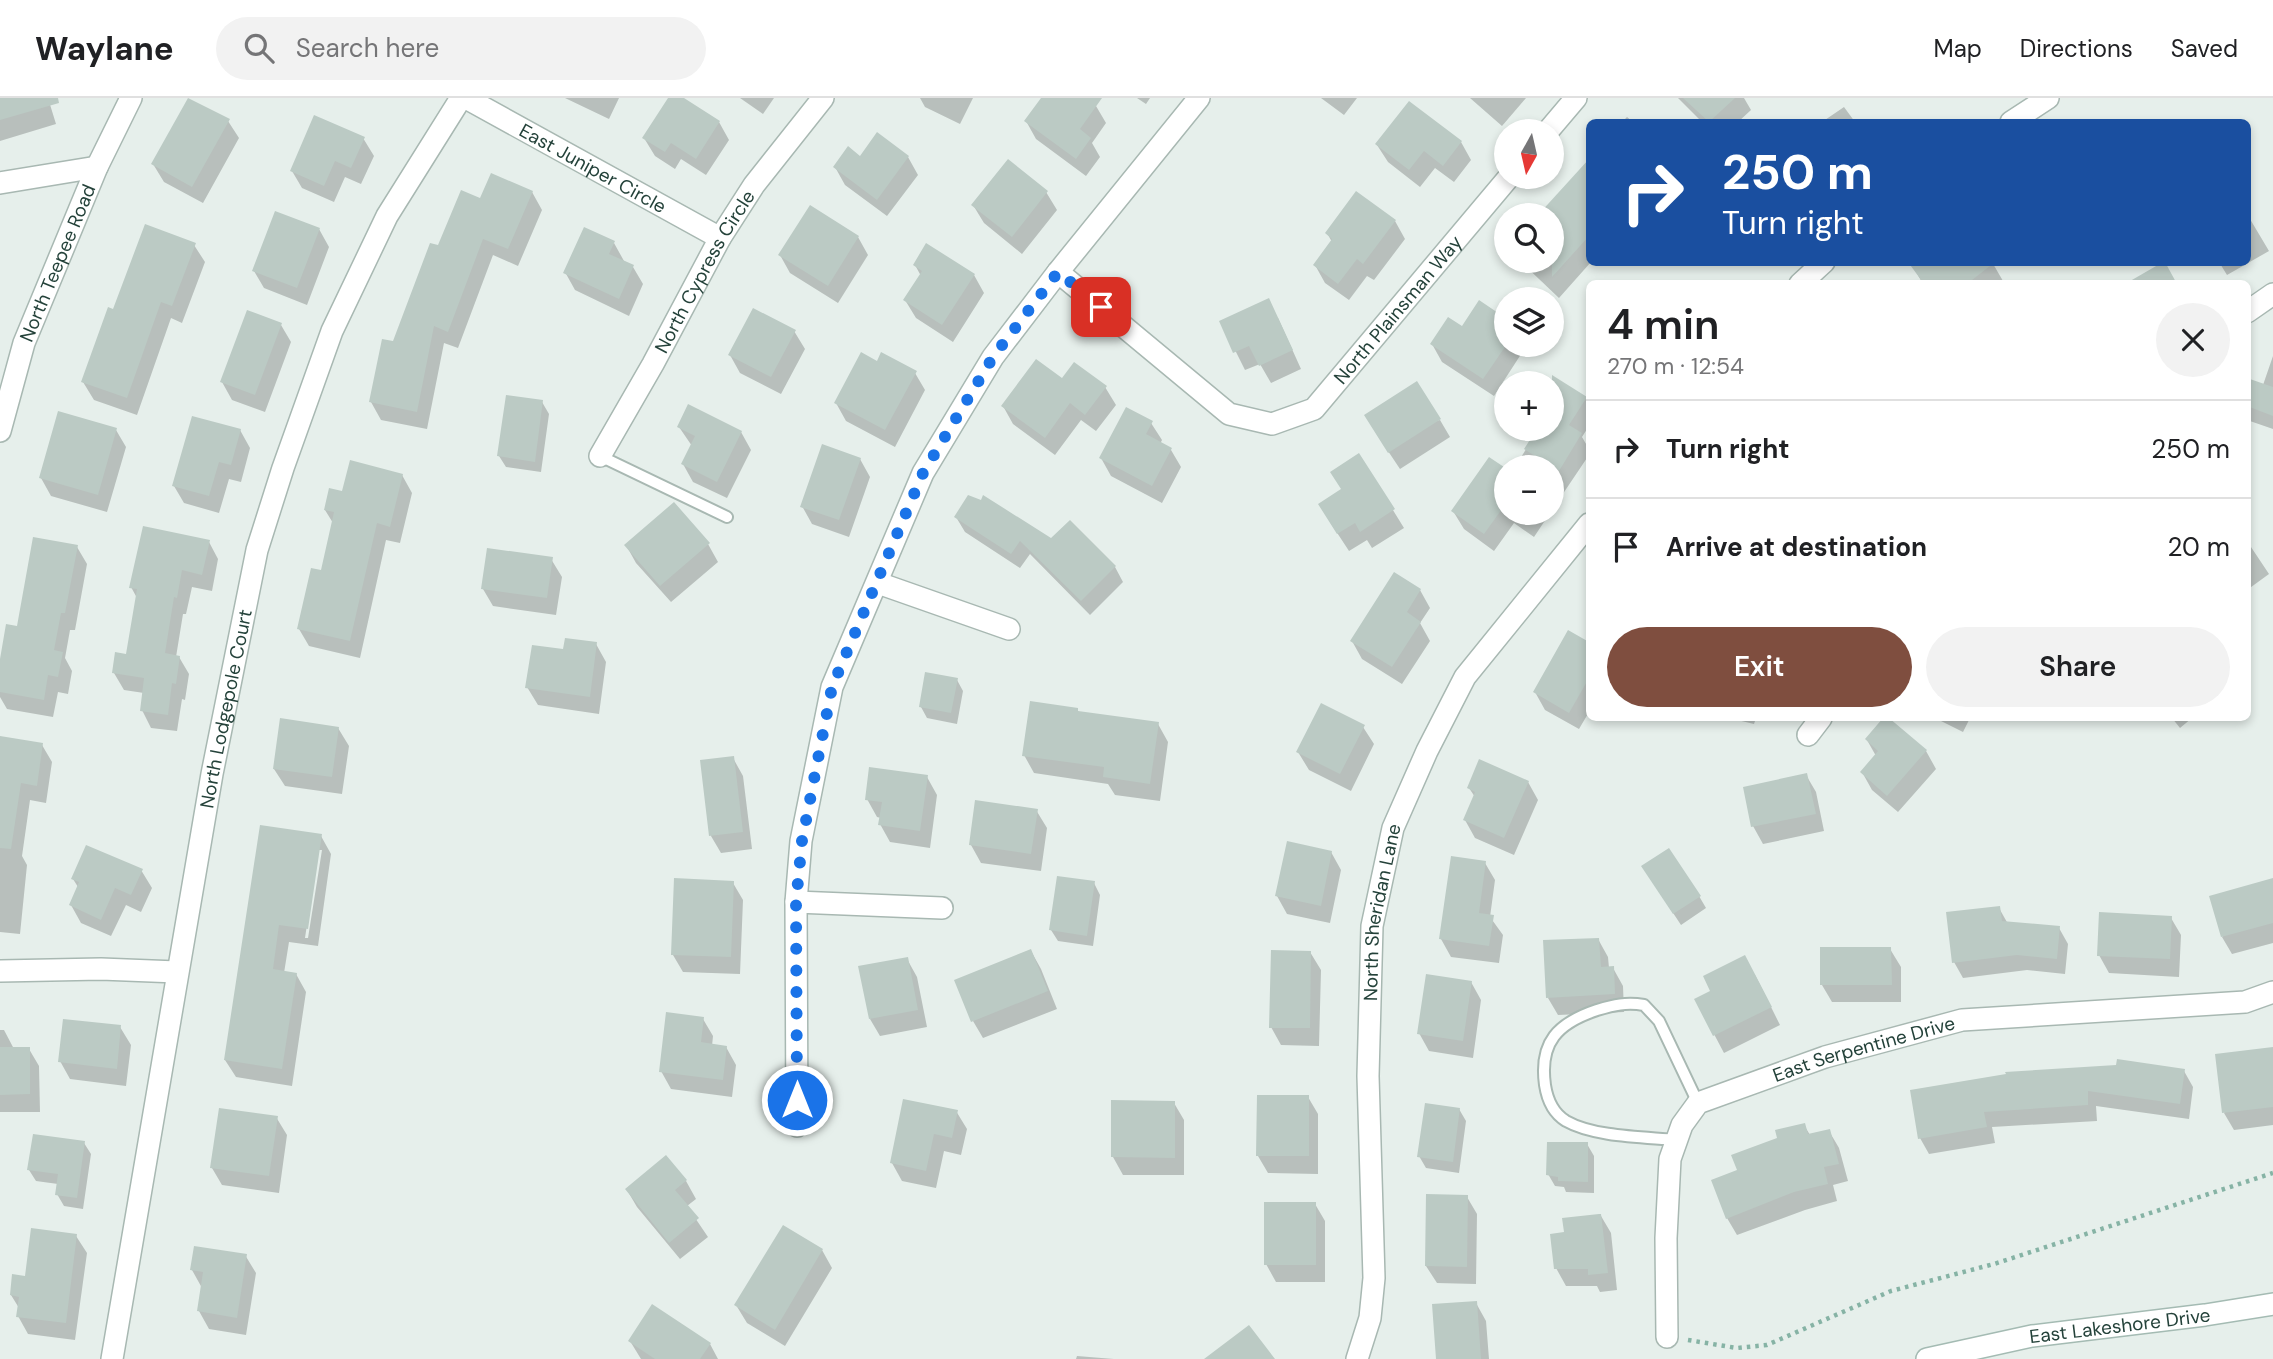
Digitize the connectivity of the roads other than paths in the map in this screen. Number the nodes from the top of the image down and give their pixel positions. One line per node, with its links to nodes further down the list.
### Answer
1 (131, 98): 10 (street, North Teepee Road)
2 (461, 98): 28 (street, North Lodgepole Court)
3 (466, 98): 13 (street, East Juniper Circle)
4 (823, 98): 13 (street, North Cypress Circle)
5 (1199, 98): 15 (street)
6 (1576, 98): 8 (street)
7 (2048, 98): 9 (street)
8 (1558, 119)
9 (2016, 119)
10 (97, 167): 11 (street); 19 (street, North Teepee Road)
11 (0, 183)
12 (1500, 189): 15 (street, North Plainsman Way)
13 (720, 238): 20 (street, North Cypress Circle)
14 (1820, 266): 16 (street)
15 (1058, 272): 23 (street)
16 (1804, 280)
17 (2273, 295): 18 (street)
18 (2251, 309)
19 (0, 431)
20 (600, 456): 21 (lane)
21 (727, 517)
22 (1586, 528): 36 (street, North Sheridan Lane)
23 (878, 583): 24 (street); 25 (street)
24 (1009, 629)
25 (796, 902): 26 (street); 31 (street)
26 (942, 908)
27 (0, 971): 28 (street)
28 (177, 972): 35 (street, North Lodgepole Court)
29 (2273, 992): 30 (street, East Serpentine Drive)
30 (1698, 1103): 32 (street); 32 (lane)
31 (797, 1126)
32 (1676, 1140): 34 (street)
33 (2273, 1304): 37 (street, East Lakeshore Drive)
34 (1667, 1337)
35 (112, 1359)
36 (1357, 1359)
37 (1927, 1359)

